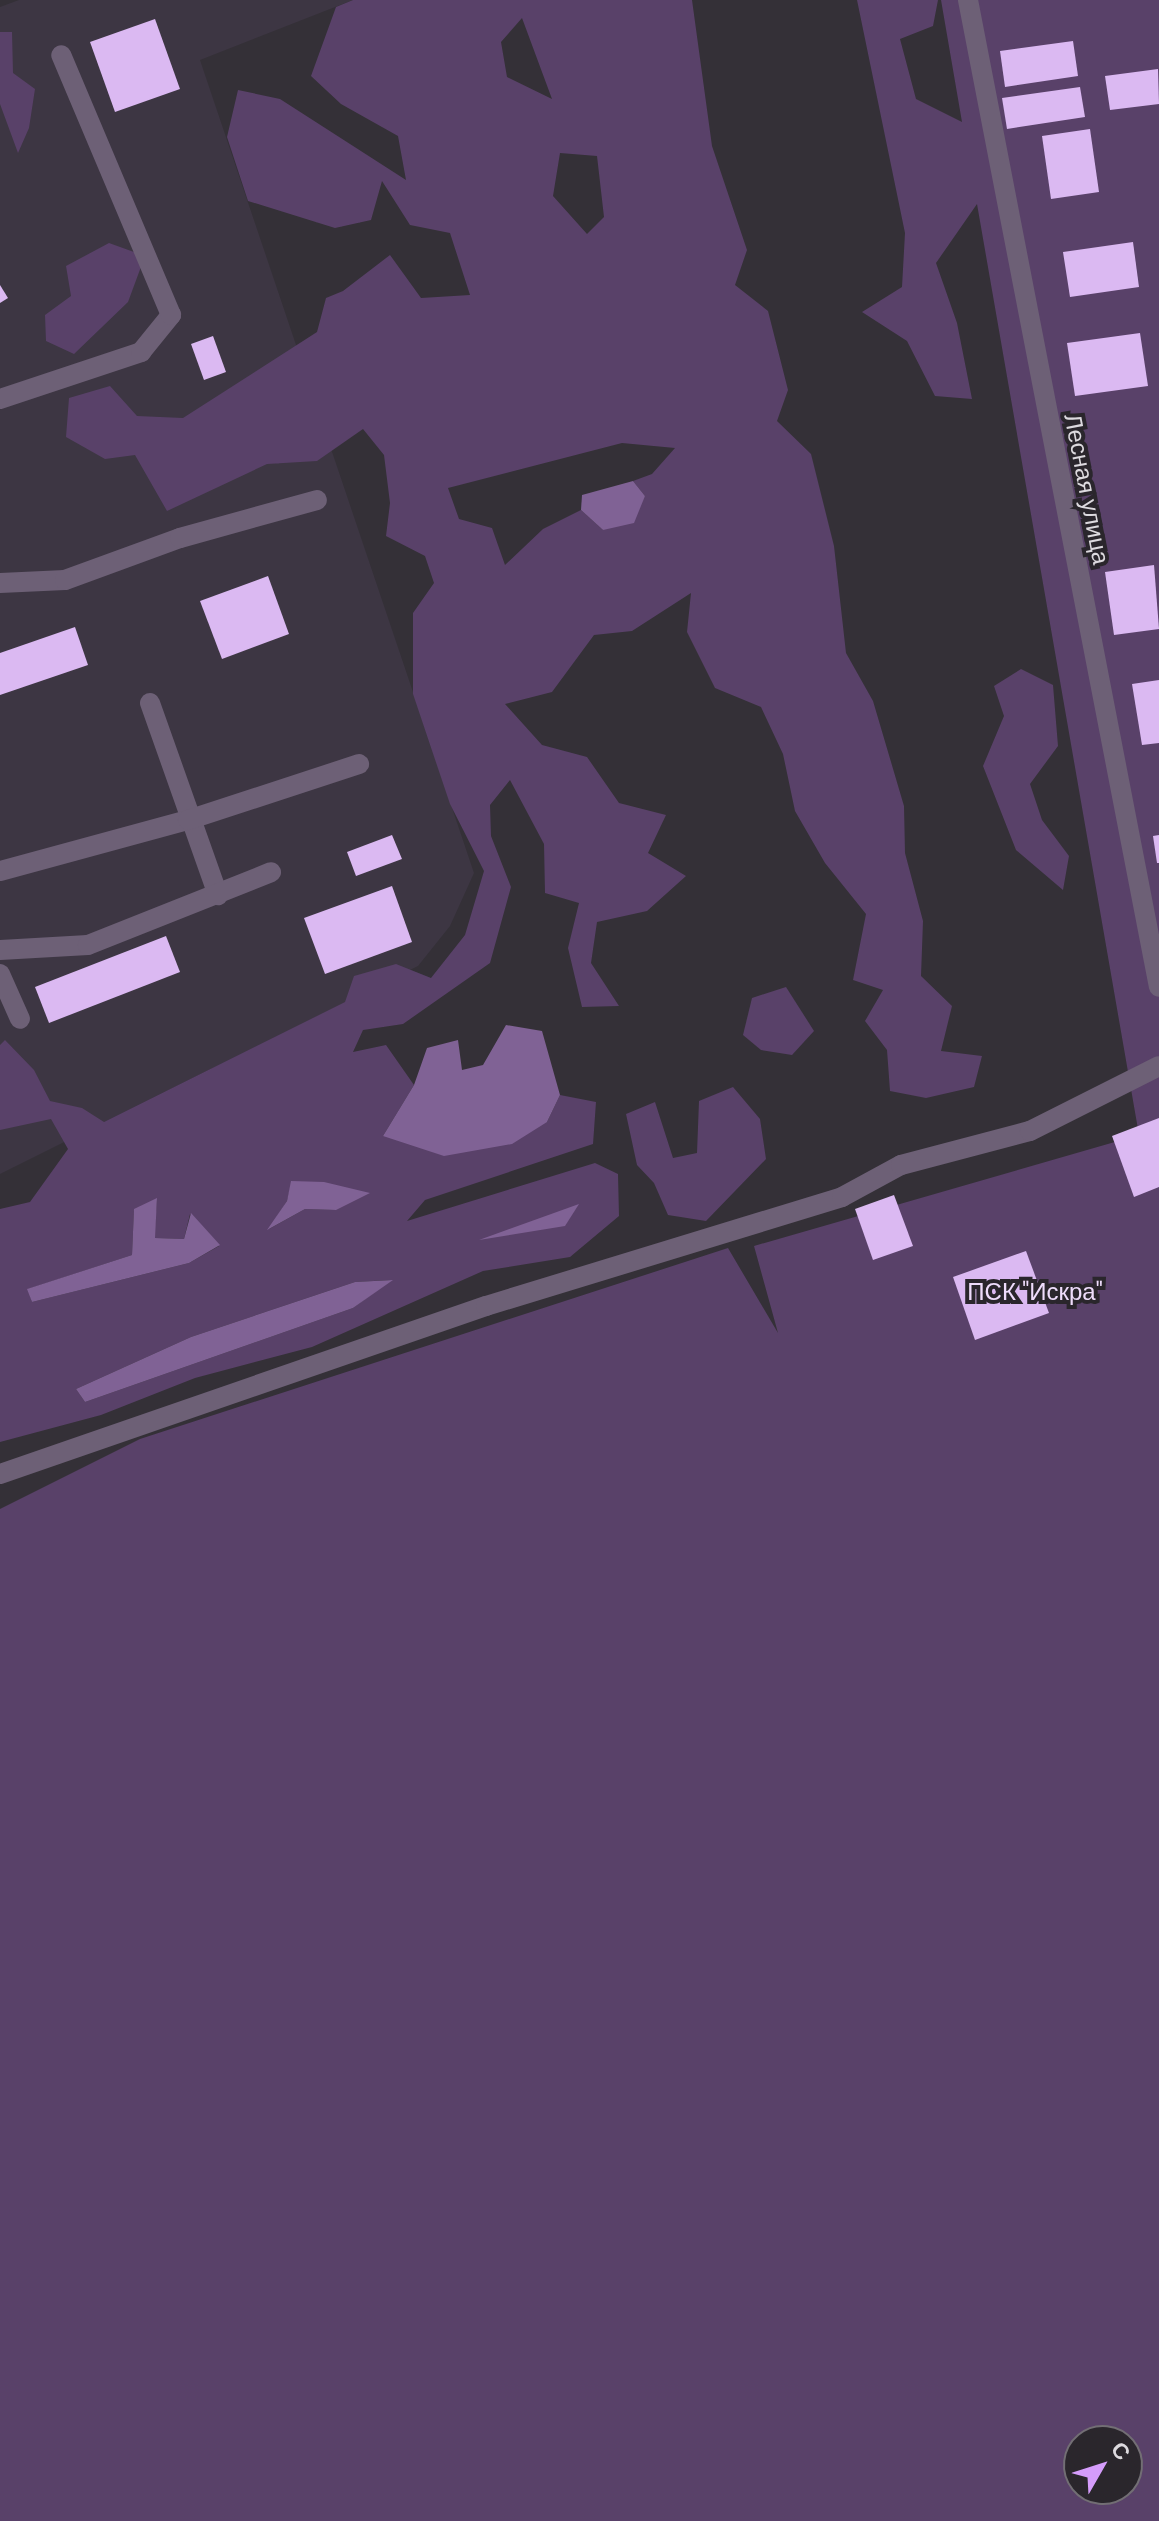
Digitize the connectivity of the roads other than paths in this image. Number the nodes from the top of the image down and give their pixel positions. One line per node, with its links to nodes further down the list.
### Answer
1 (968, 0): 14 (street, Лесная улица)
2 (61, 55): 3 (street)
3 (0, 399)
4 (317, 500): 5 (street)
5 (0, 583)
6 (150, 703): 8 (street)
7 (359, 764): 8 (street)
8 (188, 820): 9 (street); 11 (street)
9 (0, 871)
10 (271, 872): 11 (street)
11 (218, 895): 12 (street)
12 (0, 950)
13 (0, 974): 15 (street)
14 (1159, 987)
15 (20, 1019)
16 (1159, 1066): 17 (street)
17 (0, 1474)

